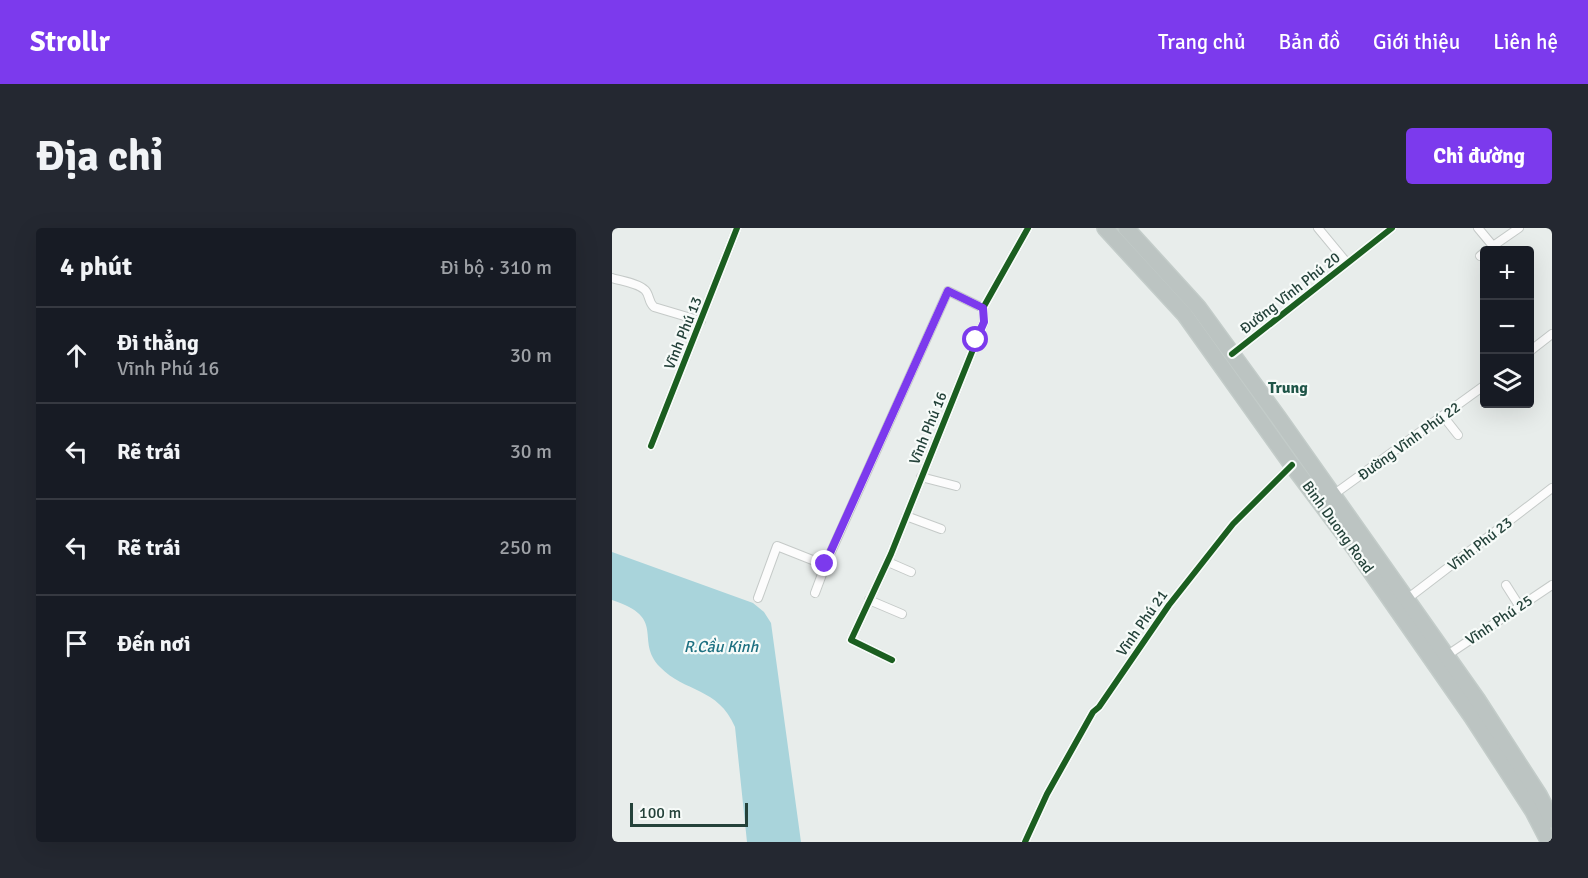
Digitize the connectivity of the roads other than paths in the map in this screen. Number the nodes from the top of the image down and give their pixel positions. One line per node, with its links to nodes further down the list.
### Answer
1 (737, 228): 14 (street, Vĩnh Phú 13)
2 (1028, 228): 13 (street, Vĩnh Phú 16)
3 (1106, 228): 22 (highway, Binh Duong Road)
4 (1318, 228): 11 (street)
5 (1478, 228): 9 (street)
6 (1519, 228): 10 (street)
7 (1388, 229): 11 (street, Đường Vĩnh Phú 20)
8 (1131, 230): 17 (highway, Binh Duong Road)
9 (1484, 246)
10 (1493, 246)
11 (1347, 263): 17 (street, Đường Vĩnh Phú 20)
12 (612, 278): 14 (street)
13 (983, 308): 23 (street, Vĩnh Phú 16); 30 (street)
14 (700, 321): 21 (street, Vĩnh Phú 13)
15 (1552, 334): 16 (street)
16 (1534, 348)
17 (1232, 354): 22 (highway, Binh Duong Road)
18 (1480, 389): 19 (street, Đường Vĩnh Phú 22)
19 (1443, 416): 20 (street); 26 (street, Đường Vĩnh Phú 22)
20 (1458, 435)
21 (651, 446)
22 (1298, 460): 26 (highway, Binh Duong Road); 43 (street, Vĩnh Phú 21); 44 (highway, Binh Duong Road)
23 (921, 477): 24 (street); 27 (street, Vĩnh Phú 16)
24 (956, 486)
25 (1552, 488): 36 (street, Vĩnh Phú 23)
26 (1333, 495): 36 (highway, Binh Duong Road)
27 (906, 516): 28 (street); 29 (street, Vĩnh Phú 16)
28 (941, 529)
29 (888, 562): 31 (street); 37 (street, Vĩnh Phú 16)
30 (825, 564): 34 (street); 35 (street)
31 (911, 572)
32 (1506, 585): 38 (street)
33 (1552, 585): 38 (street, Vĩnh Phú 25)
34 (815, 593)
35 (758, 598)
36 (1407, 599): 40 (highway, Binh Duong Road)
37 (869, 600): 39 (street); 41 (street, Vĩnh Phú 16)
38 (1520, 607): 40 (street, Vĩnh Phú 25)
39 (902, 614)
40 (1446, 656): 42 (highway, Binh Duong Road)
41 (892, 660)
42 (1552, 820)
43 (1025, 842)
44 (1549, 842)

